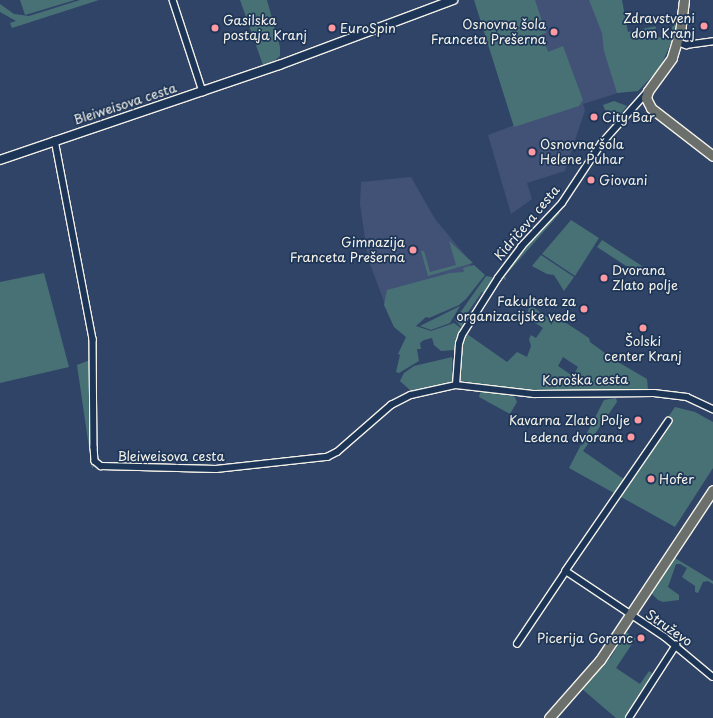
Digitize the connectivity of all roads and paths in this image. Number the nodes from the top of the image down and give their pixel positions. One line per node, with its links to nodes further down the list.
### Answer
1 (173, 0): 7 (street)
2 (453, 0): 7 (main road, Bleiweisova cesta)
3 (684, 0): 5 (main road, Kidričeva cesta)
4 (713, 41): 5 (street)
5 (678, 42): 6 (main road, Kidričeva cesta)
6 (648, 91): 9 (main road); 11 (street, Kidričeva cesta)
7 (203, 92): 8 (main road, Bleiweisova cesta)
8 (55, 140): 10 (main road, Bleiweisova cesta); 11 (street, Bleiweisova cesta)
9 (713, 156)
10 (0, 160)
11 (456, 385): 12 (street, Koroška cesta)
12 (713, 409)
13 (668, 421): 15 (street)
14 (713, 490): 16 (main road)
15 (566, 571): 16 (street, Struževo); 17 (street)
16 (630, 615): 18 (street, Struževo); 20 (main road)
17 (517, 644)
18 (676, 645): 19 (street, Struževo); 21 (street)
19 (713, 677)
20 (550, 718)
21 (629, 718)

